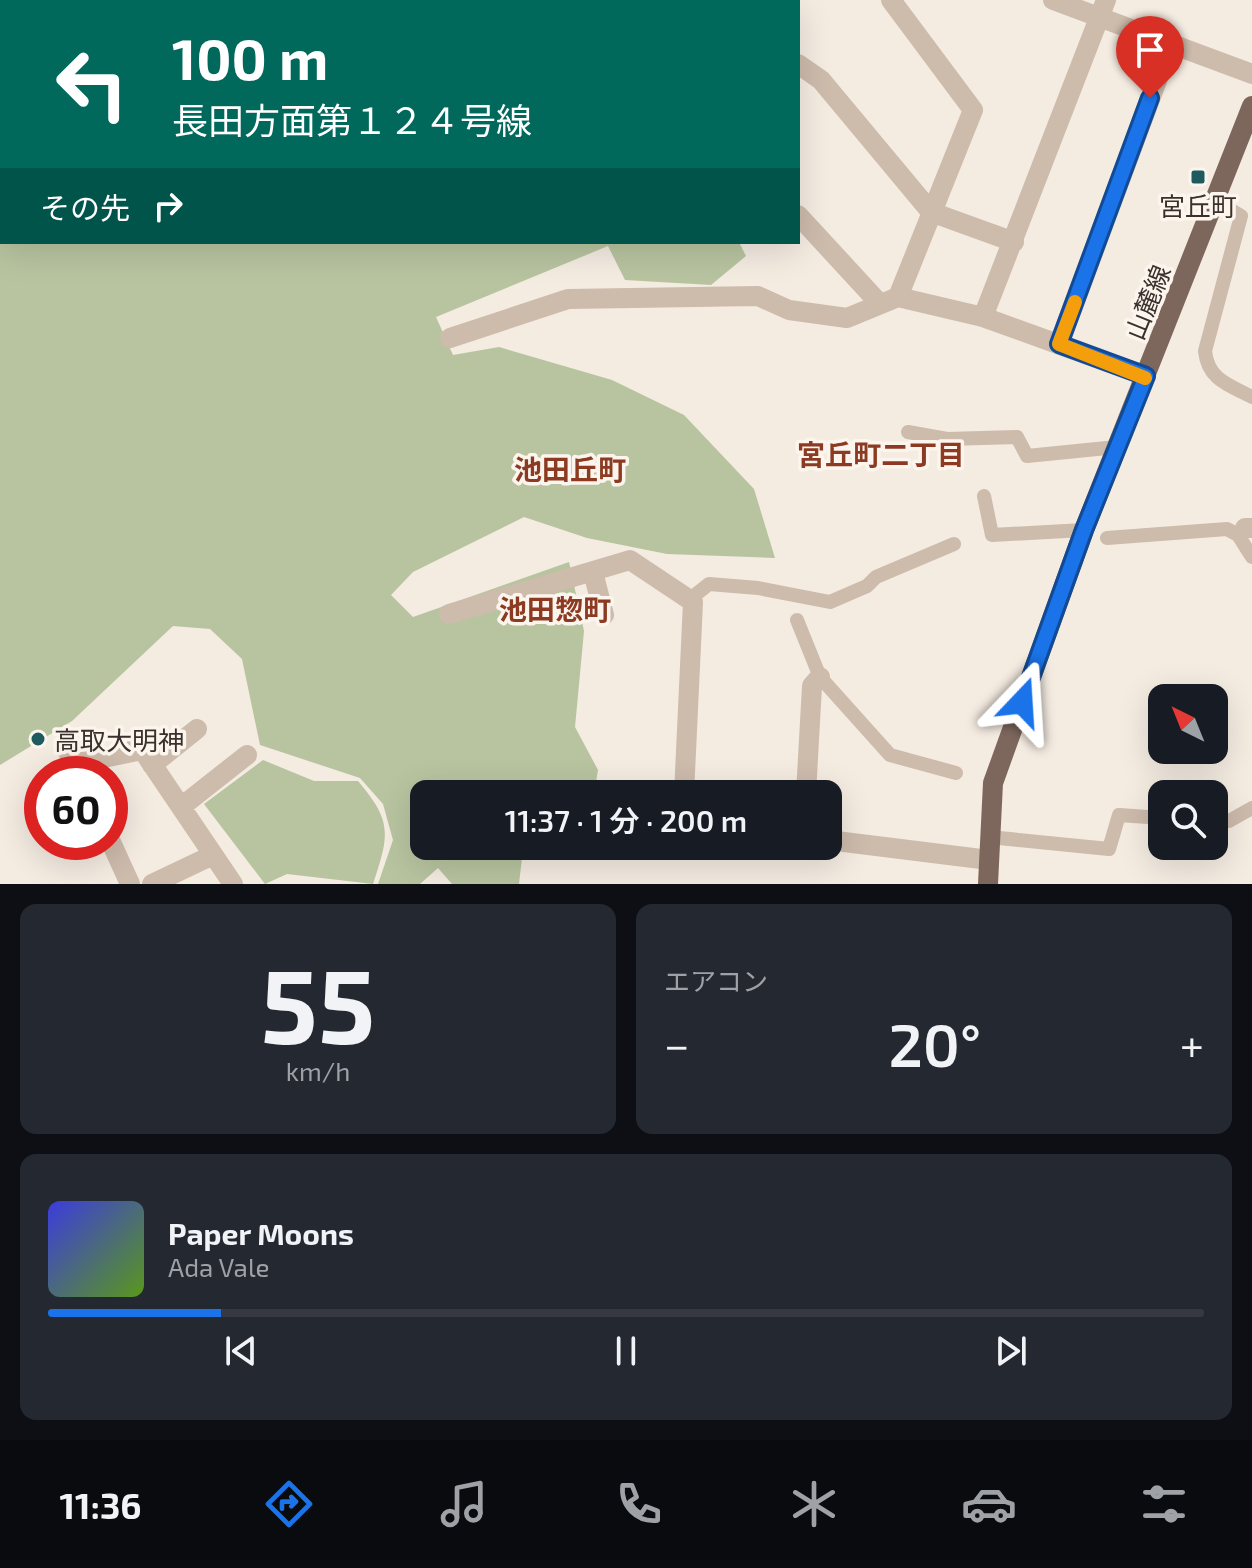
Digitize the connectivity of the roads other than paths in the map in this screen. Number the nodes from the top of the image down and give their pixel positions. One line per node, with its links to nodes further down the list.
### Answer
1 (891, 0): 9 (street)
2 (1053, 0): 3 (street)
3 (1103, 8): 4 (street); 11 (street)
4 (1171, 43): 6 (street); 15 (street)
5 (800, 65): 9 (street)
6 (1252, 74)
7 (1252, 106): 8 (main road, 山麓線)
8 (1216, 201): 16 (main road, 山麓線); 17 (lane)
9 (931, 212): 11 (street); 12 (street)
10 (800, 217): 12 (street)
11 (1014, 242): 13 (street)
12 (889, 301): 13 (street); 14 (street)
13 (983, 317): 15 (street)
14 (450, 338)
15 (1059, 344): 16 (street)
16 (1146, 376): 19 (main road, 山麓線)
17 (1252, 397)
18 (908, 432): 19 (lane)
19 (1117, 447): 21 (main road, 山麓線)
20 (984, 496): 21 (lane)
21 (1084, 530): 43 (main road, 山麓線)
22 (1245, 530): 23 (lane); 25 (lane)
23 (1107, 538)
24 (954, 544): 27 (lane)
25 (1252, 557)
26 (593, 572): 27 (street); 28 (street); 29 (street)
27 (690, 599): 37 (street)
28 (449, 614)
29 (604, 615)
30 (797, 620): 31 (lane)
31 (820, 677): 36 (lane); 38 (street)
32 (197, 729): 34 (street)
33 (67, 751): 34 (street)
34 (144, 752): 39 (street)
35 (247, 755): 39 (street)
36 (956, 773)
37 (685, 780)
38 (807, 780)
39 (181, 807): 45 (street)
40 (1252, 808): 42 (lane)
41 (1148, 817): 43 (lane)
42 (1228, 821)
43 (989, 837): 47 (main road, 山麓線)
44 (842, 842): 47 (street)
45 (213, 855): 49 (street); 50 (street)
46 (119, 860): 48 (street)
47 (989, 860): 51 (main road, 山麓線)
48 (130, 884)
49 (152, 884)
50 (233, 884)
51 (988, 884)

